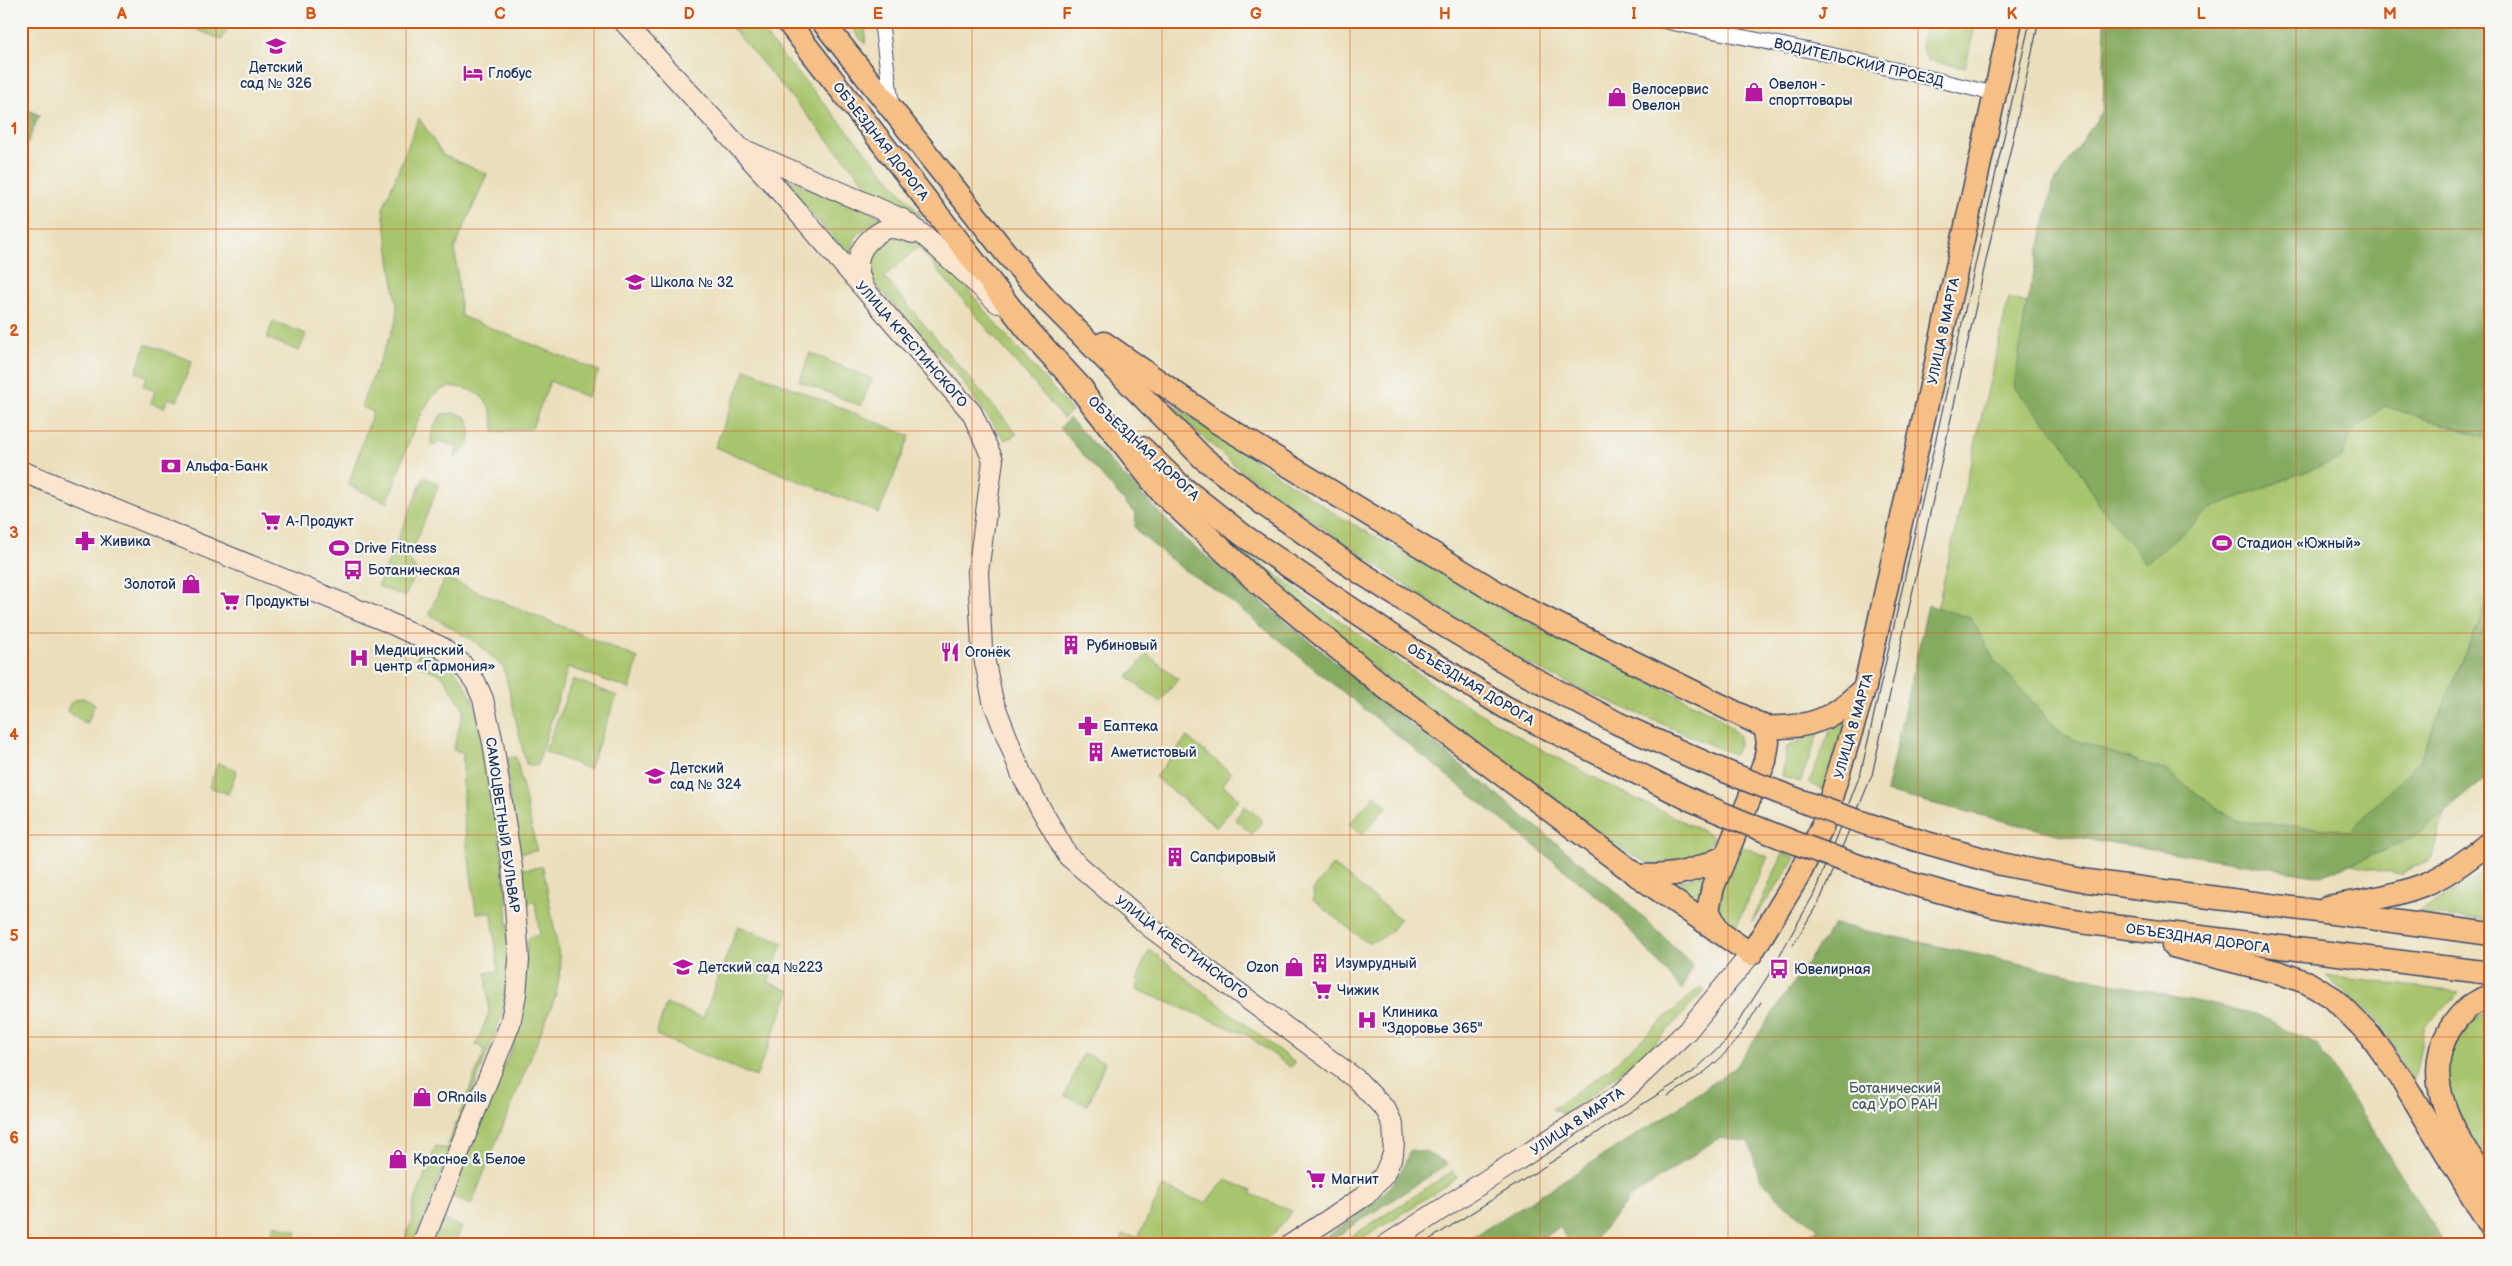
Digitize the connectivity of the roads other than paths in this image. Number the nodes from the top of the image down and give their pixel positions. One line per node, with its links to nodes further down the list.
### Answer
1 (624, 21): 9 (street, УЛИЦА КРЕСТИНСКОГО)
2 (786, 21): 13 (main road, ОБЪЕЗДНАЯ ДОРОГА)
3 (822, 21): 8 (main road, ОБЪЕЗДНАЯ ДОРОГА)
4 (881, 21): 8 (street)
5 (1663, 21): 7 (street, ВОДИТЕЛЬСКИЙ ПРОЕЗД)
6 (2011, 21): 7 (main road, УЛИЦА 8 МАРТА)
7 (1995, 94): 16 (main road, УЛИЦА 8 МАРТА)
8 (893, 112): 12 (main road, ОБЪЕЗДНАЯ ДОРОГА)
9 (741, 148): 10 (street); 11 (street, УЛИЦА КРЕСТИНСКОГО)
10 (927, 238): 11 (street); 13 (street)
11 (863, 287): 31 (street, УЛИЦА КРЕСТИНСКОГО)
12 (1050, 303): 17 (main road); 21 (main road, ОБЪЕЗДНАЯ ДОРОГА, bridge)
13 (1027, 329): 14 (main road, ОБЪЕЗДНАЯ ДОРОГА)
14 (1073, 380): 20 (main road); 22 (main road, ОБЪЕЗДНАЯ ДОРОГА, bridge)
15 (21, 470): 30 (street, САМОЦВЕТНЫЙ БУЛЬВАР)
16 (1866, 686): 17 (main road); 25 (main road, УЛИЦА 8 МАРТА)
17 (1765, 726): 19 (main road)
18 (2491, 841): 21 (main road)
19 (1724, 857): 20 (main road); 23 (main road)
20 (1638, 876): 23 (main road)
21 (2303, 911): 24 (main road)
22 (2080, 922): 26 (main road, ОБЪЕЗДНАЯ ДОРОГА); 29 (main road)
23 (1719, 932): 25 (main road)
24 (2491, 934)
25 (1751, 954): 32 (street, УЛИЦА 8 МАРТА)
26 (2491, 973)
27 (2491, 996): 28 (main road)
28 (2491, 1189)
29 (2491, 1227)
30 (422, 1245)
31 (1290, 1245)
32 (1386, 1245)

